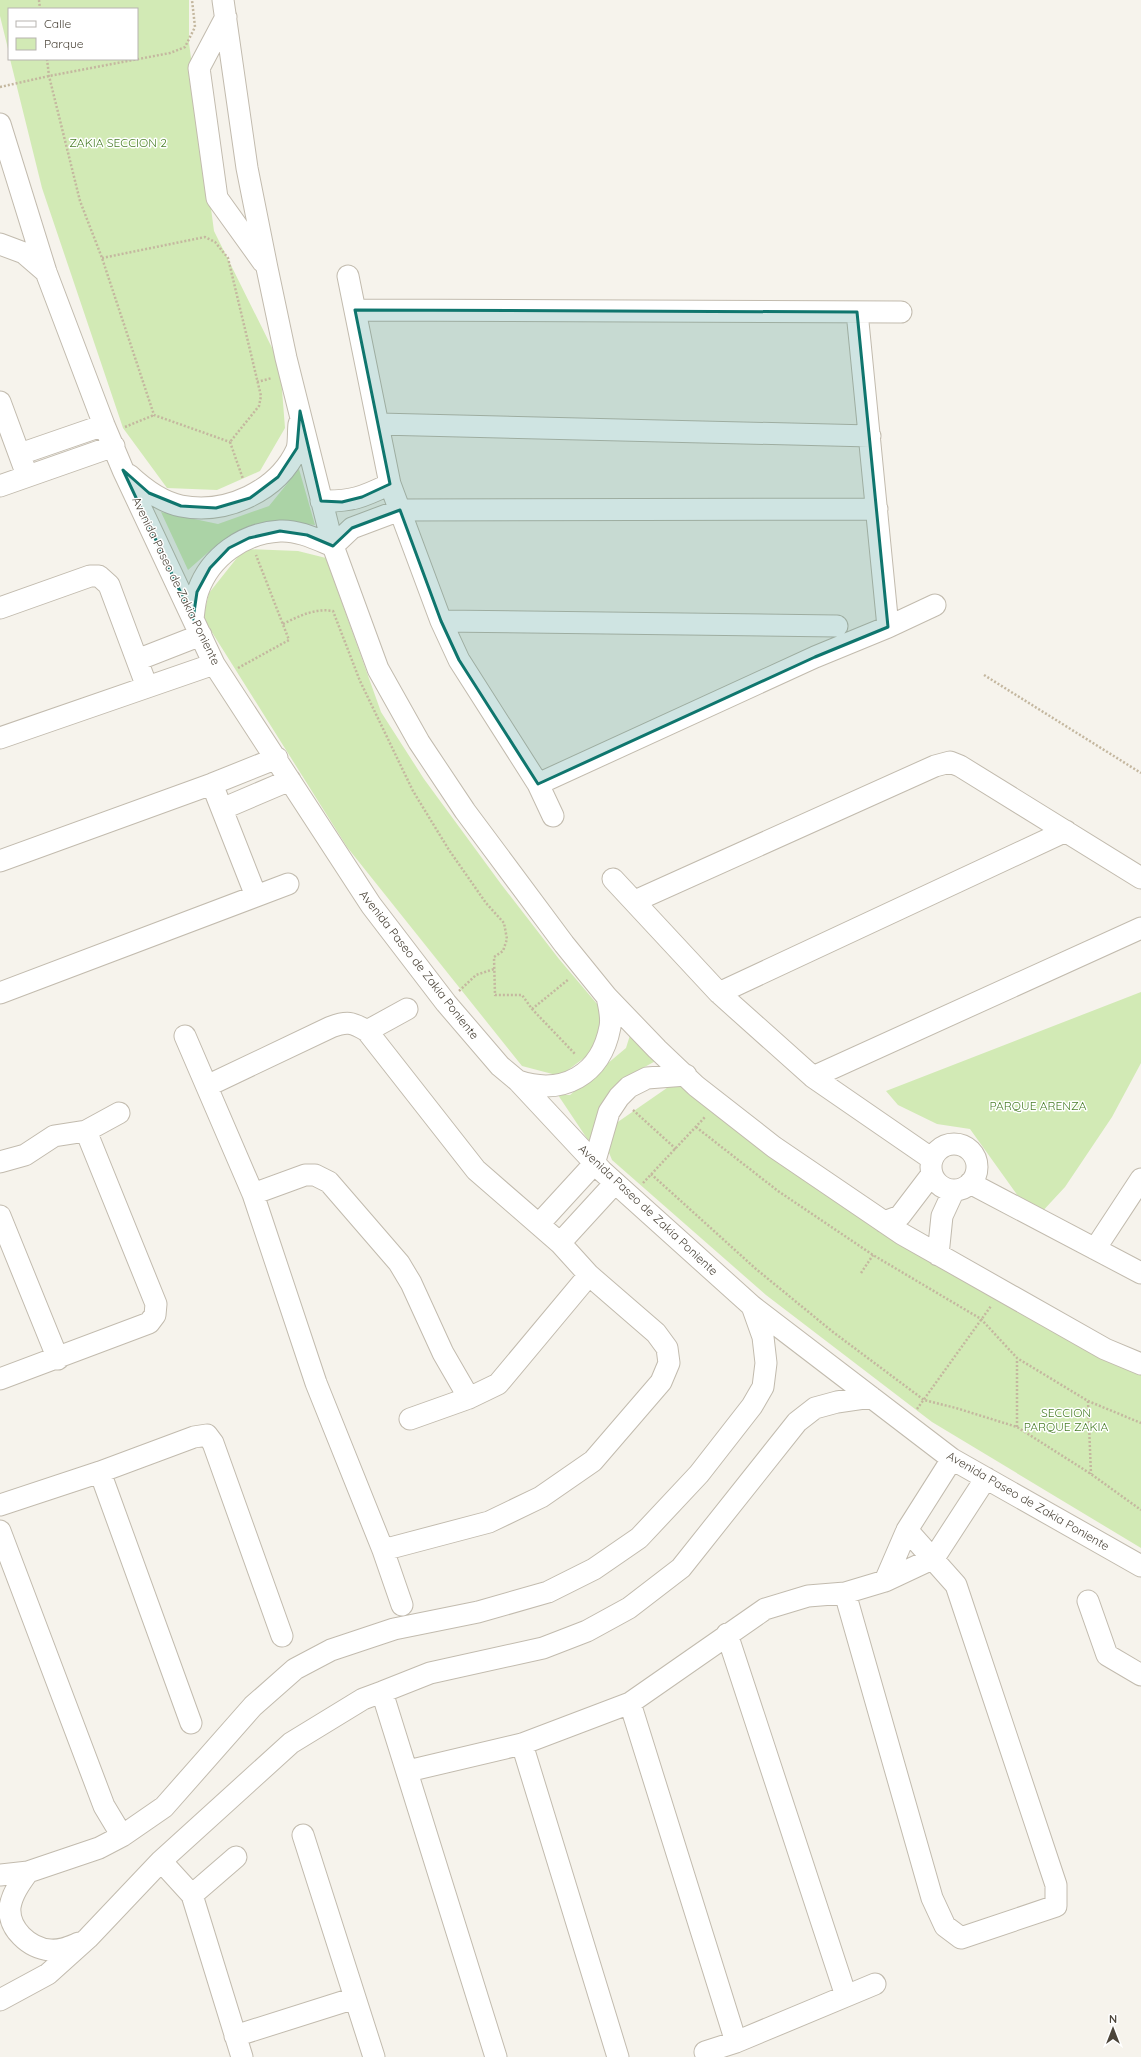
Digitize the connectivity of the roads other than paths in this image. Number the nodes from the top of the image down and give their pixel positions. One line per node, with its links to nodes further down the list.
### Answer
1 (225, 8): 4 (street); 4 (street)
2 (0, 129): 5 (street, Avenida Paseo de Zakia Poniente)
3 (0, 244): 5 (street)
4 (267, 268): 11 (street)
5 (46, 272): 12 (street, Avenida Paseo de Zakia Poniente)
6 (348, 276): 7 (street)
7 (355, 310): 8 (street); 13 (street)
8 (857, 312): 9 (street); 14 (street)
9 (901, 312)
10 (0, 402): 16 (street)
11 (300, 411): 17 (street); 21 (street)
12 (104, 424): 15 (street, Avenida Paseo de Zakia Poniente); 16 (street)
13 (379, 424): 14 (street); 19 (street)
14 (870, 436): 22 (street)
15 (114, 446): 17 (street, Avenida Paseo de Zakia Poniente); 18 (street)
16 (20, 454): 18 (street)
17 (123, 470): 30 (street, Avenida Paseo de Zakia Poniente)
18 (27, 477): 20 (street)
19 (390, 484): 21 (street); 23 (street)
20 (0, 486)
21 (321, 501): 24 (street)
22 (877, 509): 23 (street); 31 (street)
23 (400, 510): 24 (street); 27 (street)
24 (333, 546): 30 (street); 53 (street)
25 (935, 605): 31 (street)
26 (0, 608): 33 (street)
27 (441, 621): 28 (street); 40 (street)
28 (813, 626): 29 (street); 32 (street)
29 (837, 626)
30 (197, 627): 33 (street); 34 (street, Avenida Paseo de Zakia Poniente)
31 (888, 627): 32 (street)
32 (815, 657): 40 (street)
33 (137, 660): 35 (street)
34 (214, 664): 35 (street); 37 (street, Avenida Paseo de Zakia Poniente)
35 (147, 687): 36 (street)
36 (0, 738)
37 (277, 758): 38 (street, Avenida Paseo de Zakia Poniente); 39 (street)
38 (290, 780): 41 (street); 59 (street, Avenida Paseo de Zakia Poniente)
39 (212, 784): 41 (street); 44 (street)
40 (538, 784): 42 (street)
41 (222, 809): 48 (street)
42 (553, 816)
43 (1066, 831): 46 (street); 49 (street); 52 (street)
44 (0, 861)
45 (613, 878): 49 (street)
46 (1141, 878)
47 (288, 884): 48 (street)
48 (256, 896): 51 (street)
49 (635, 901): 52 (street)
50 (1141, 928): 58 (street)
51 (0, 993)
52 (719, 993): 58 (street)
53 (607, 997): 57 (street); 59 (street)
54 (407, 1009): 55 (street)
55 (367, 1031): 60 (street); 72 (street)
56 (185, 1036): 60 (street)
57 (686, 1075): 64 (street); 71 (street)
58 (813, 1077): 65 (street)
59 (518, 1081): 64 (street, Avenida Paseo de Zakia Poniente)
60 (207, 1086): 69 (street)
61 (119, 1113): 62 (street)
62 (86, 1131): 63 (street); 79 (street)
63 (0, 1162)
64 (594, 1164): 68 (street, Avenida Paseo de Zakia Poniente); 72 (street)
65 (932, 1166): 67 (street); 67 (street); 71 (street)
66 (1141, 1178): 74 (street)
67 (962, 1186): 74 (street); 75 (street)
68 (622, 1189): 73 (street); 78 (street, Avenida Paseo de Zakia Poniente)
69 (253, 1194): 82 (street); 91 (street)
70 (0, 1216): 79 (street)
71 (884, 1222): 75 (street)
72 (539, 1224): 73 (street)
73 (560, 1243): 77 (street)
74 (1095, 1249): 76 (street)
75 (938, 1255): 80 (street)
76 (1141, 1273)
77 (589, 1275): 82 (street); 91 (street)
78 (752, 1306): 83 (street, Avenida Paseo de Zakia Poniente); 106 (street)
79 (58, 1359): 81 (street)
80 (1141, 1364)
81 (0, 1379)
82 (469, 1398): 84 (street)
83 (870, 1398): 85 (street, Avenida Paseo de Zakia Poniente); 101 (street)
84 (410, 1419)
85 (952, 1459): 87 (street, Avenida Paseo de Zakia Poniente); 89 (street)
86 (100, 1472): 88 (street); 99 (street); 103 (street)
87 (986, 1478): 92 (street); 93 (street, Avenida Paseo de Zakia Poniente)
88 (0, 1505)
89 (907, 1530): 92 (street); 94 (street)
90 (0, 1532): 106 (street)
91 (383, 1550): 97 (street)
92 (934, 1558): 94 (street); 95 (street)
93 (1141, 1566)
94 (885, 1581): 95 (street)
95 (845, 1593): 98 (street)
96 (1088, 1601): 100 (street)
97 (402, 1605)
98 (727, 1634): 102 (street); 115 (street)
99 (282, 1636)
100 (1141, 1675)
101 (382, 1692): 105 (street); 109 (street)
102 (630, 1703): 104 (street); 119 (street)
103 (191, 1723)
104 (522, 1744): 105 (street); 124 (street)
105 (408, 1771): 123 (street)
106 (122, 1836): 110 (street)
107 (303, 1836): 116 (street)
108 (236, 1857): 112 (street)
109 (161, 1861): 112 (street); 113 (street)
110 (28, 1872): 111 (street); 113 (street)
111 (0, 1875)
112 (192, 1895): 118 (street)
113 (88, 1938): 117 (street)
114 (875, 1984): 115 (street)
115 (846, 1996): 119 (street)
116 (355, 1998): 118 (street); 122 (street)
117 (0, 2000)
118 (235, 2036): 121 (street)
119 (736, 2042): 120 (street)
120 (705, 2052)
121 (242, 2057)
122 (374, 2057)
123 (496, 2057)
124 (618, 2057)

